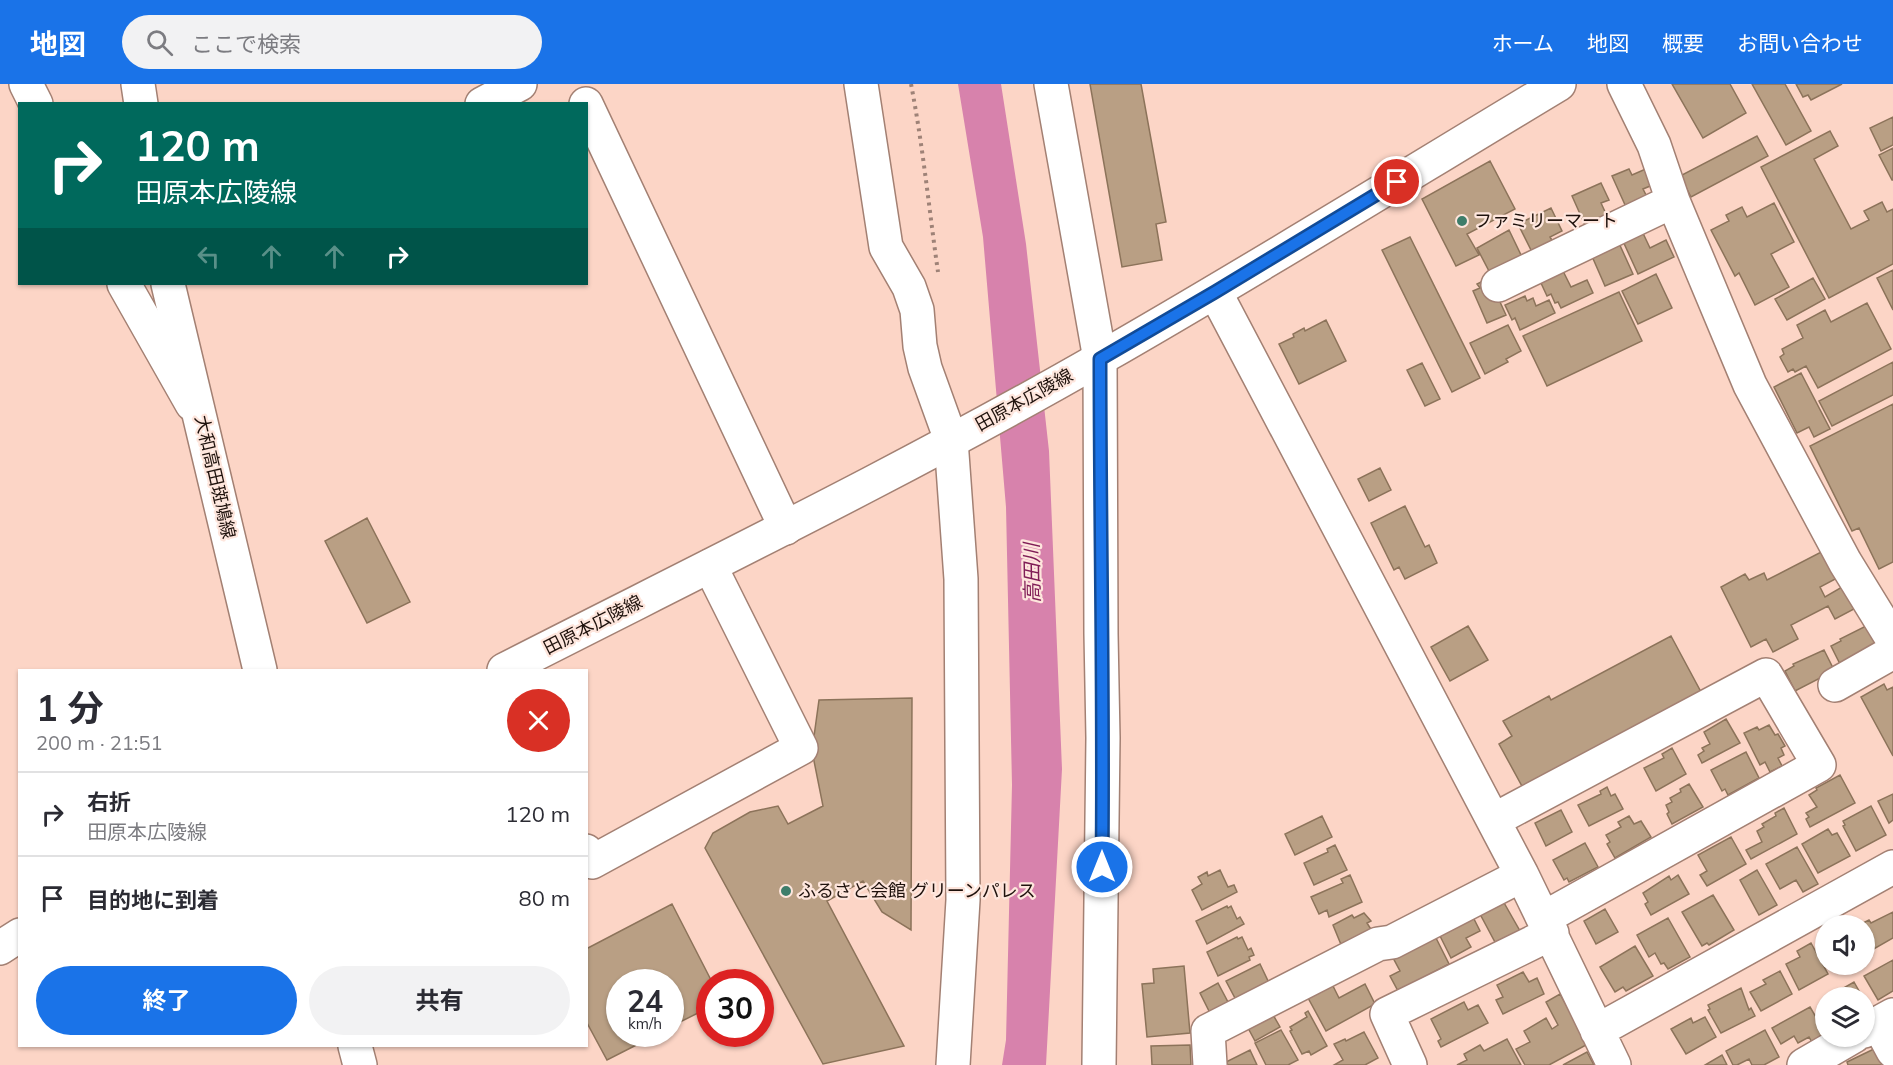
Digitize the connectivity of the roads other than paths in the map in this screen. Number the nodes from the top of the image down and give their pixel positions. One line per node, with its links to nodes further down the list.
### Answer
1 (26, 84): 9 (street)
2 (138, 84): 10 (street)
3 (520, 84): 11 (street)
4 (577, 84): 12 (street)
5 (861, 84): 21 (street)
6 (1051, 84): 19 (street)
7 (1558, 84): 18 (street, 田原本広陵線)
8 (1624, 84): 14 (street)
9 (35, 102)
10 (141, 102)
11 (486, 102)
12 (585, 102)
13 (588, 108): 22 (street)
14 (1673, 201): 17 (street); 24 (street)
15 (125, 285): 20 (street)
16 (168, 285): 20 (street, 大和高田斑鳩線)
17 (1498, 285)
18 (1215, 292): 19 (street, 田原本広陵線); 29 (street)
19 (1091, 364): 21 (street, 田原本広陵線); 41 (street)
20 (202, 421): 26 (street, 大和高田斑鳩線)
21 (958, 437): 22 (street, 田原本広陵線); 40 (street)
22 (786, 528): 23 (street, 田原本広陵線)
23 (710, 566): 27 (street, 田原本広陵線); 30 (street)
24 (1893, 640)
25 (1893, 652): 28 (street)
26 (260, 669)
27 (506, 669)
28 (1835, 685)
29 (1494, 820): 32 (street); 33 (street)
30 (588, 855)
31 (1893, 867): 36 (street)
32 (1522, 874): 33 (street); 42 (street)
33 (1548, 925): 36 (street); 43 (street)
34 (18, 936): 35 (street)
35 (0, 948)
36 (1597, 1031): 44 (street)
37 (1877, 1031): 45 (street)
38 (355, 1047): 39 (street)
39 (360, 1065)
40 (953, 1065)
41 (1099, 1065)
42 (1210, 1065)
43 (1410, 1065)
44 (1614, 1065)
45 (1804, 1065)

